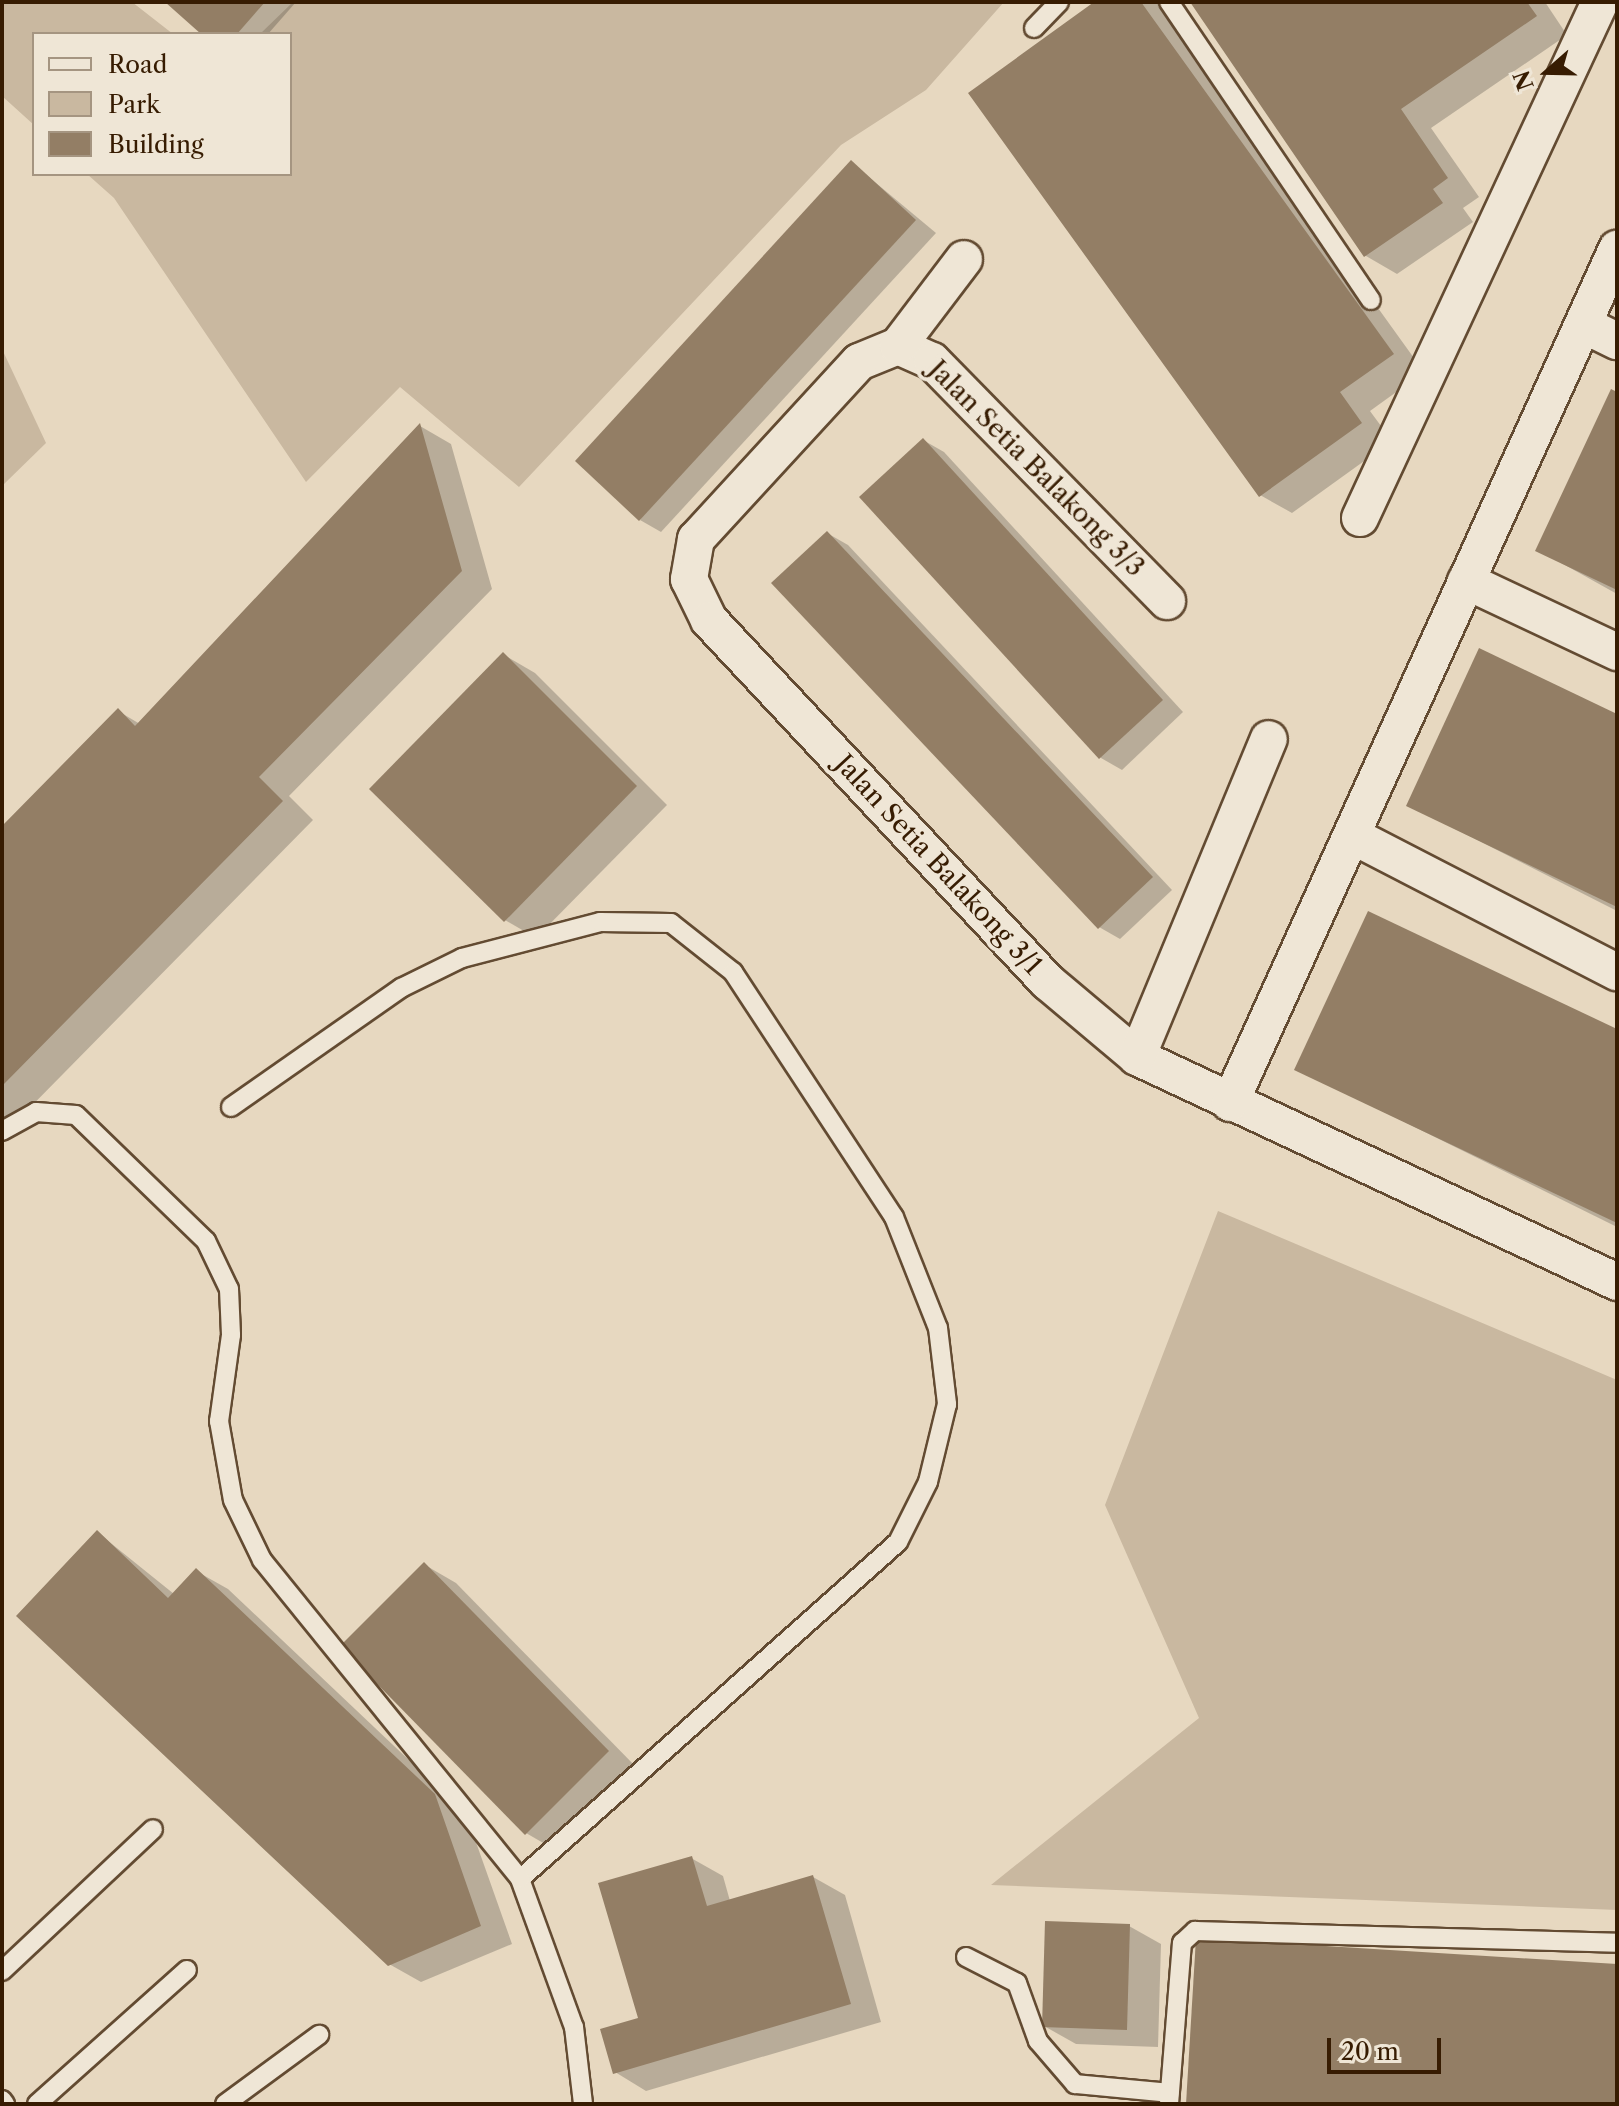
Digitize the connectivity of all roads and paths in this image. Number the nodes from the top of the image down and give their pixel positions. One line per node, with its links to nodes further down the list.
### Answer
1 (1059, 2): 4 (lane)
2 (1169, 2): 7 (lane)
3 (1600, 2): 11 (street)
4 (1034, 28)
5 (1617, 249): 8 (street)
6 (964, 259): 10 (street)
7 (1371, 300)
8 (1584, 325): 9 (street); 12 (street)
9 (1617, 341)
10 (898, 346): 13 (street, Jalan Setia Balakong 3/3); 18 (street, Jalan Setia Balakong 3/1)
11 (1360, 518)
12 (1466, 581): 14 (street); 16 (street)
13 (1167, 601)
14 (1617, 652)
15 (1269, 739): 18 (street)
16 (1353, 836): 17 (street); 19 (street)
17 (1617, 972)
18 (1137, 1057): 19 (street, Jalan Setia Balakong 3/1)
19 (1230, 1103): 22 (street, Jalan Setia Balakong 3/1)
20 (231, 1107): 24 (lane)
21 (2, 1131): 24 (lane)
22 (1617, 1282)
23 (153, 1829): 28 (lane)
24 (520, 1879): 33 (lane)
25 (1617, 1943): 30 (lane)
26 (966, 1957): 30 (lane)
27 (187, 1970): 31 (lane)
28 (2, 1971)
29 (319, 2035): 32 (lane)
30 (1170, 2098)
31 (37, 2104)
32 (225, 2104)
33 (583, 2104)

